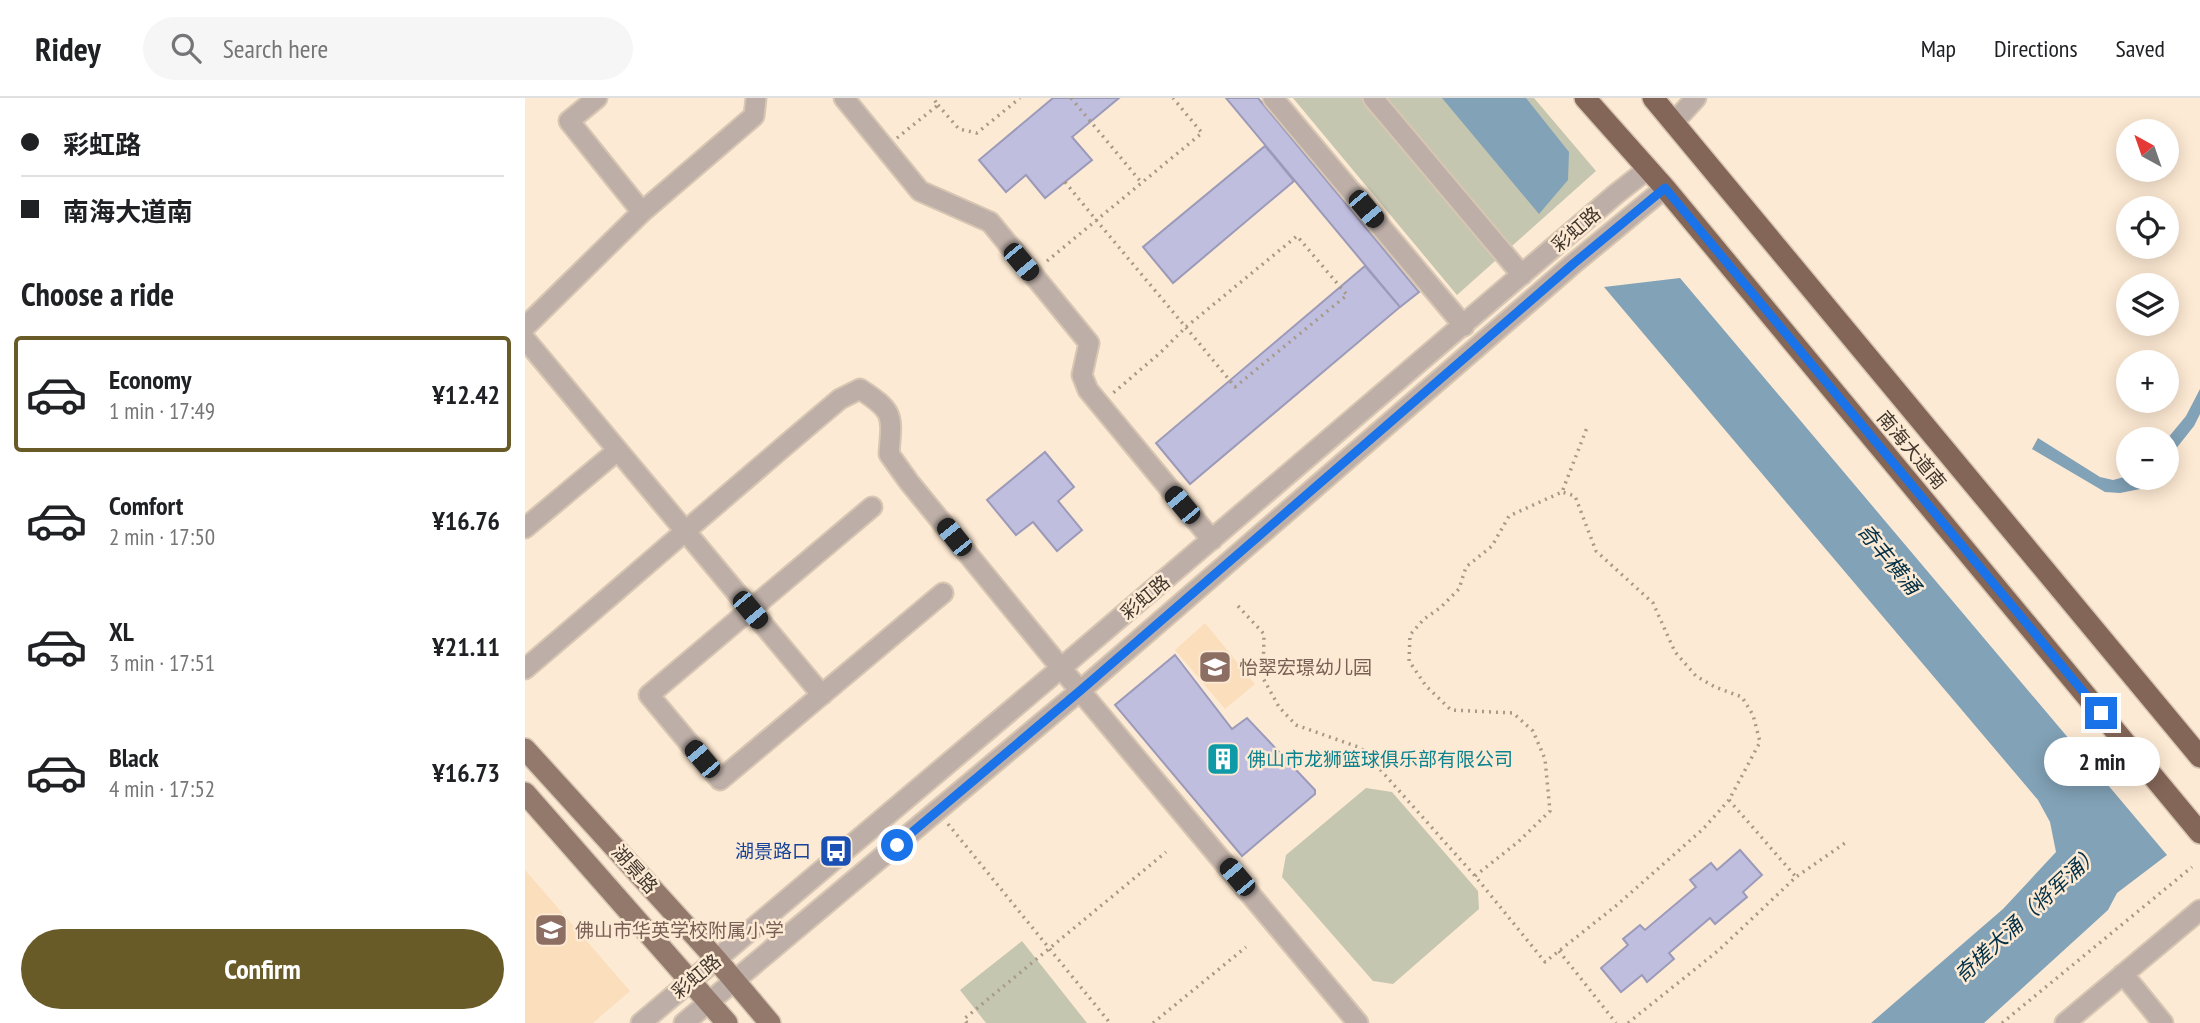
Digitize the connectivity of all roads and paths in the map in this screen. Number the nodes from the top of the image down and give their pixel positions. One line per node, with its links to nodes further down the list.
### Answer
1 (597, 98): 20 (street)
2 (756, 98): 20 (street)
3 (844, 98): 15 (street)
4 (933, 98): 13 (path)
5 (1020, 98): 13 (path)
6 (1071, 98): 18 (path)
7 (1173, 98): 18 (path)
8 (1273, 98): 24 (street)
9 (1373, 98): 23 (street)
10 (1585, 98): 16 (highway, 南海大道南)
11 (1653, 98): 14 (highway, 南海大道南)
12 (1696, 98): 14 (street)
13 (938, 105): 15 (path)
14 (1674, 122): 44 (highway, 南海大道南)
15 (885, 148): 22 (street)
16 (1648, 169): 19 (highway, 南海大道南); 23 (street, 彩虹路)
17 (1065, 182): 21 (path)
18 (1141, 183): 21 (path)
19 (1665, 188): 41 (street, 彩虹路); 48 (highway, 南海大道南)
20 (642, 212): 25 (street)
21 (1096, 220): 22 (path); 26 (path)
22 (1032, 274): 28 (street)
23 (1523, 275): 24 (street, 彩虹路)
24 (1464, 326): 35 (street, 彩虹路)
25 (525, 327)
26 (1186, 327): 26 (path); 28 (path)
27 (525, 339): 30 (street)
28 (1100, 404): 35 (street)
29 (1588, 425): 31 (path)
30 (617, 451): 33 (street); 34 (street)
31 (1562, 492): 46 (path); 52 (path)
32 (872, 507): 38 (street)
33 (525, 528)
34 (684, 531): 38 (street); 39 (street); 40 (street)
35 (1212, 540): 39 (street, 彩虹路)
36 (943, 593): 42 (street)
37 (1238, 606): 52 (path)
38 (750, 610): 42 (street); 42 (street)
39 (1061, 668): 41 (street); 58 (street, 彩虹路)
40 (525, 669)
41 (1081, 690): 47 (street, 彩虹路); 70 (street)
42 (822, 695)
43 (525, 749): 58 (main road, 湖景路)
44 (2200, 757)
45 (525, 793): 60 (main road, 湖景路)
46 (1729, 800): 53 (path); 57 (path)
47 (937, 811): 56 (path); 61 (street, 彩虹路)
48 (2200, 833)
49 (1845, 843): 53 (path)
50 (1166, 852): 56 (path)
51 (2192, 866): 73 (path)
52 (1475, 876): 57 (path)
53 (1796, 877): 72 (path)
54 (2200, 910): 59 (street)
55 (1246, 947): 69 (path)
56 (1049, 948): 67 (path); 68 (path)
57 (1559, 951): 71 (path)
58 (716, 959): 60 (street, 彩虹路); 61 (main road, 湖景路)
59 (2123, 974): 74 (street); 75 (street)
60 (691, 980): 62 (main road, 湖景路); 63 (street, 彩虹路)
61 (734, 981): 62 (street, 彩虹路); 66 (main road, 湖景路)
62 (709, 1002): 64 (street, 彩虹路); 65 (main road, 湖景路)
63 (641, 1023)
64 (684, 1023)
65 (727, 1023)
66 (770, 1023)
67 (967, 1023)
68 (1110, 1023)
69 (1153, 1023)
70 (1358, 1023)
71 (1616, 1023)
72 (1628, 1023)
73 (2002, 1023)
74 (2065, 1023)
75 (2163, 1023)

